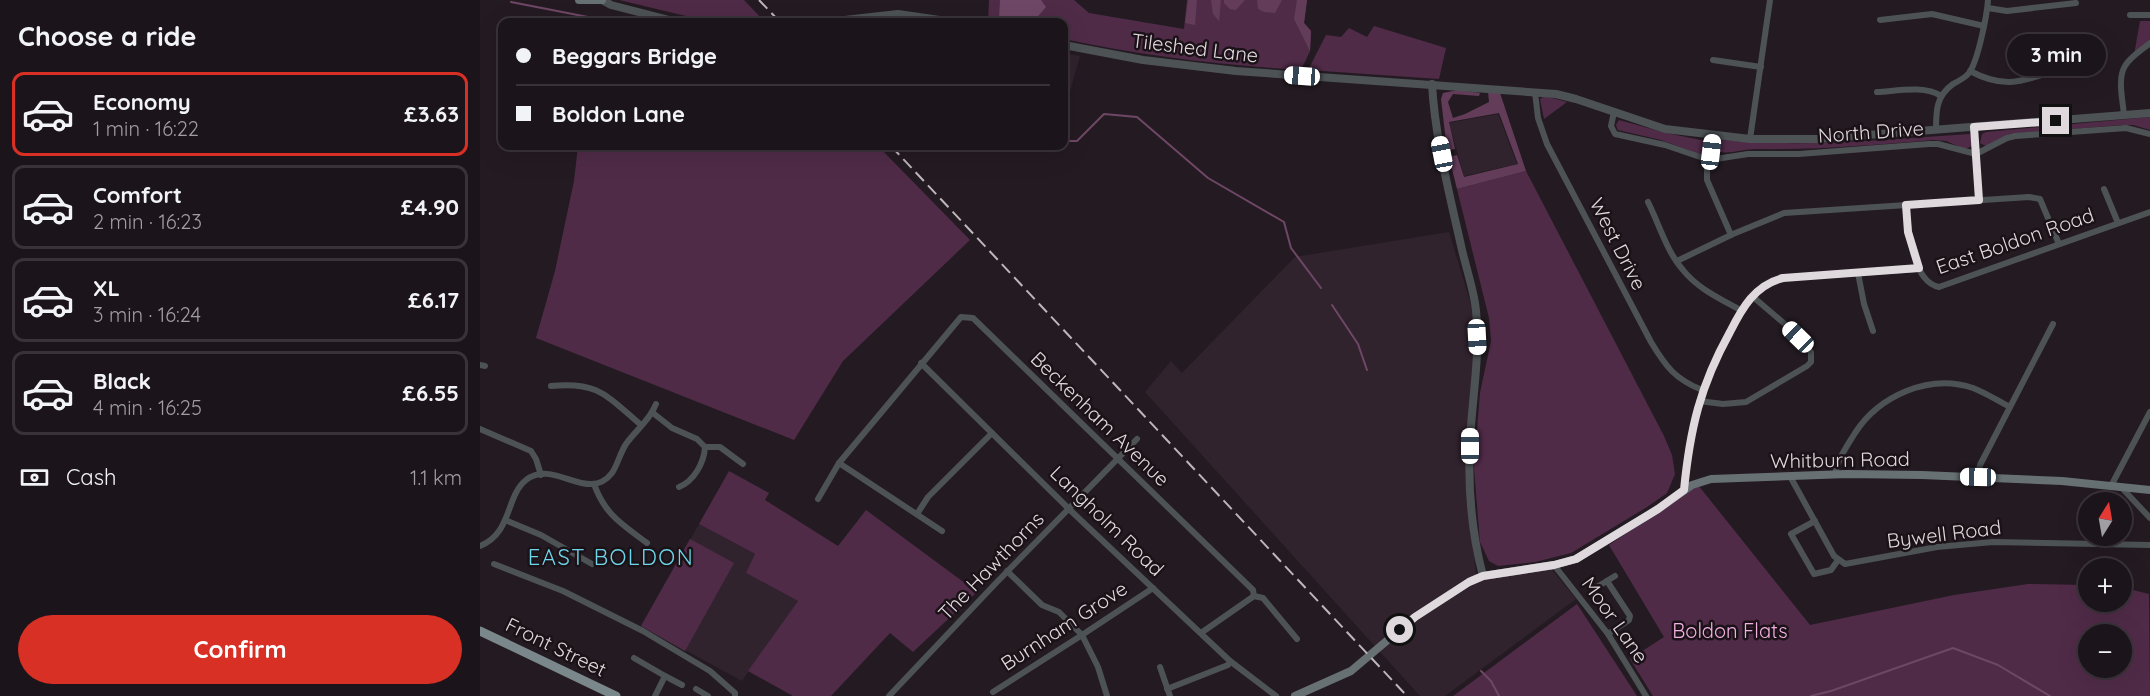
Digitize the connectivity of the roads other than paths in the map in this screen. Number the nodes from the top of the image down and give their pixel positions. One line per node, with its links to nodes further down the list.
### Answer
1 (579, 0): 2 (main road)
2 (602, 0): 9 (street)
3 (1770, 0): 17 (street)
4 (1988, 0): 6 (street)
5 (2076, 3): 6 (street)
6 (1988, 8): 13 (street)
7 (2130, 15): 8 (street)
8 (2150, 15)
9 (661, 18)
10 (862, 18): 11 (street)
11 (926, 18)
12 (1880, 20): 13 (street)
13 (1984, 26): 18 (street)
14 (2150, 43): 26 (street)
15 (1068, 46): 20 (street, Tileshed Lane)
16 (1713, 60): 17 (street)
17 (1761, 67): 31 (street)
18 (1970, 71): 19 (street); 23 (street)
19 (2051, 72)
20 (1432, 84): 21 (street, Tileshed Lane); 90 (street)
21 (1535, 92): 24 (street, Tileshed Lane); 51 (street, West Drive)
22 (1876, 92): 23 (street)
23 (1941, 96): 28 (street)
24 (1614, 112): 30 (street, Tileshed Lane); 33 (street, North Drive)
25 (2150, 113): 26 (street, Tileshed Lane)
26 (2124, 116): 27 (street, Tileshed Lane)
27 (1974, 127): 28 (street, Tileshed Lane); 32 (street)
28 (1936, 130): 31 (street, Tileshed Lane)
29 (2150, 134): 32 (street)
30 (1713, 136): 31 (street, Tileshed Lane); 33 (street)
31 (1750, 139)
32 (1976, 154): 33 (street, North Drive); 35 (street)
33 (1709, 160): 40 (street)
34 (2104, 189): 39 (street)
35 (1979, 200): 37 (street); 41 (street)
36 (1648, 202): 42 (street)
37 (1906, 205): 40 (street); 43 (street)
38 (2150, 212): 39 (street, East Boldon Road)
39 (2118, 223): 41 (street, East Boldon Road)
40 (1731, 235): 42 (street)
41 (2059, 244): 43 (street, East Boldon Road)
42 (1677, 261): 46 (street)
43 (1919, 268): 44 (street, East Boldon Road)
44 (1858, 273): 45 (street, East Boldon Road); 48 (street)
45 (1752, 296): 46 (street, East Boldon Road); 52 (street)
46 (1742, 311): 51 (street, East Boldon Road)
47 (2054, 324): 54 (street)
48 (1873, 331)
49 (921, 363): 59 (street, Langholm Road); 62 (street, Beckenham Avenue); 63 (street)
50 (550, 386): 57 (street)
51 (1702, 390): 52 (street, East Boldon Road)
52 (1699, 401): 73 (street, East Boldon Road)
53 (656, 404): 56 (street)
54 (2010, 407): 66 (street); 67 (street)
55 (2150, 412): 70 (street)
56 (653, 413): 57 (street); 61 (street)
57 (641, 425): 69 (street)
58 (480, 429): 65 (street)
59 (992, 433): 76 (street, Langholm Road); 77 (street)
60 (1137, 440): 62 (street, The Hawthorns)
61 (705, 447): 64 (street); 71 (street)
62 (1117, 459): 76 (street, The Hawthorns); 95 (street, Beckenham Avenue)
63 (839, 462): 75 (street); 77 (street)
64 (743, 464)
65 (541, 475): 69 (street); 79 (street)
66 (1835, 475): 67 (main road, Whitburn Road); 68 (main road, Whitburn Road)
67 (1978, 477): 70 (main road, Whitburn Road)
68 (1791, 478): 73 (main road, Whitburn Road); 80 (street)
69 (594, 484): 82 (street)
70 (2111, 486): 72 (main road, Whitburn Road)
71 (679, 487)
72 (2121, 487): 74 (main road, Whitburn Road); 78 (street)
73 (1684, 490): 88 (main road, Whitburn Road)
74 (2150, 490)
75 (818, 500)
76 (1069, 509): 89 (street, The Hawthorns); 94 (street, Langholm Road)
77 (917, 514): 81 (street)
78 (2150, 518)
79 (506, 520): 84 (street); 87 (street)
80 (1815, 521): 85 (street); 85 (street)
81 (942, 531)
82 (647, 543)
83 (2150, 545): 85 (street, Bywell Road)
84 (480, 546)
85 (1838, 560)
86 (494, 564): 112 (street)
87 (592, 564)
88 (1554, 565): 90 (main road, Whitburn Road); 98 (street, Moor Lane)
89 (1008, 571): 99 (street); 113 (street, The Hawthorns)
90 (1483, 576): 117 (main road, Whitburn Road)
91 (1615, 576): 92 (street)
92 (1607, 581): 93 (street); 98 (street)
93 (1597, 587)
94 (1153, 588): 97 (street, Langholm Road); 99 (street, Burnham Grove)
95 (1254, 596): 97 (street); 100 (street, Beckenham Avenue)
96 (480, 631): 109 (main road, Front Street)
97 (1201, 633): 102 (street, Langholm Road)
98 (1608, 634): 118 (street, Moor Lane)
99 (1082, 635): 108 (street, Burnham Grove); 114 (street)
100 (1298, 639)
101 (634, 658): 104 (street)
102 (1230, 662): 106 (street); 116 (street, Langholm Road)
103 (1160, 667): 106 (street)
104 (665, 676): 105 (street); 110 (street)
105 (682, 685)
106 (1167, 688): 115 (street)
107 (696, 689): 111 (street)
108 (993, 692)
109 (616, 696)
110 (655, 696)
111 (708, 696)
112 (735, 696)
113 (889, 696)
114 (1107, 696)
115 (1170, 696)
116 (1276, 696)
117 (1294, 696)
118 (1646, 696)

